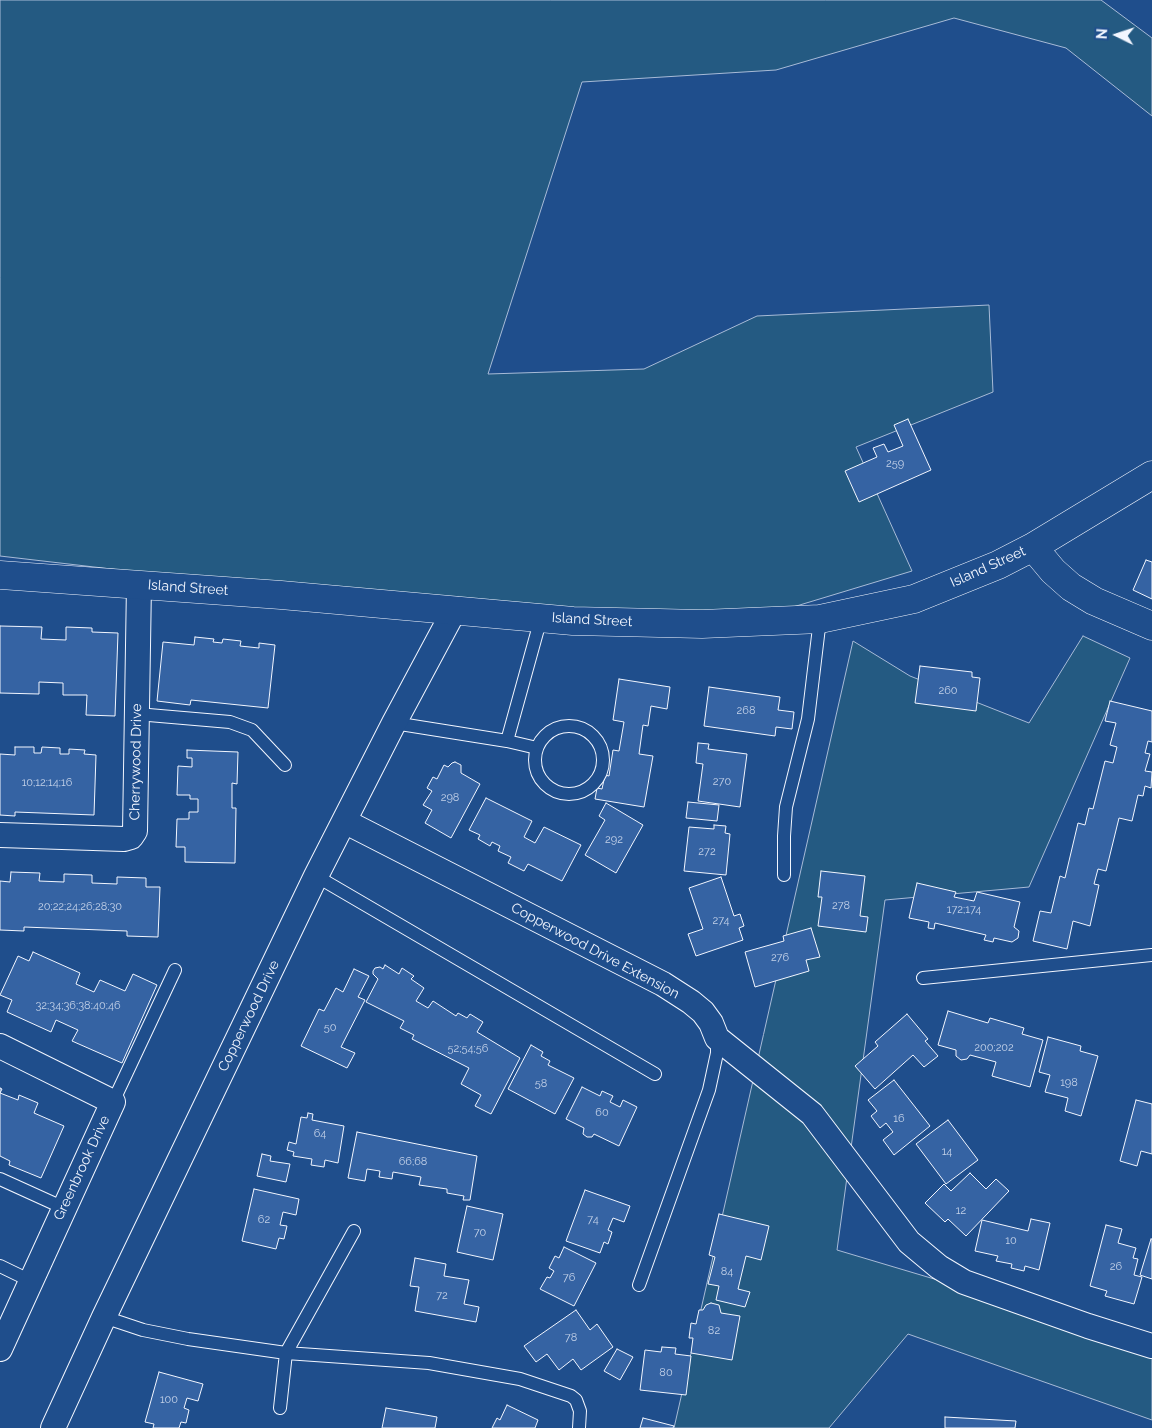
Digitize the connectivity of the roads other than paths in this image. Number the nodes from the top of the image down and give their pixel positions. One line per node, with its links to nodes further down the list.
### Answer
1 (1152, 475): 2 (street, Island Street)
2 (1033, 547): 7 (street, Island Street); 8 (street)
3 (0, 574): 4 (street, Island Street)
4 (139, 584): 5 (street, Island Street); 9 (street, Cherrywood Drive)
5 (455, 610): 6 (street, Island Street); 10 (street, Copperwood Drive)
6 (542, 618): 7 (street, Island Street); 11 (lane)
7 (820, 619): 16 (lane)
8 (1152, 626)
9 (137, 714): 13 (lane); 15 (street, Cherrywood Drive)
10 (394, 723): 11 (lane); 14 (street, Copperwood Drive)
11 (507, 741): 12 (lane)
12 (537, 748): 12 (lane)
13 (285, 765)
14 (344, 820): 17 (street, Copperwood Drive); 21 (street, Copperwood Drive Extension)
15 (0, 835)
16 (784, 875)
17 (316, 876): 23 (lane); 31 (street, Copperwood Drive)
18 (1152, 955): 20 (lane)
19 (175, 970): 24 (lane)
20 (923, 978)
21 (717, 1038): 30 (lane); 32 (street, Copperwood Drive Extension)
22 (0, 1046): 24 (street, Greenbrook Drive)
23 (655, 1074)
24 (113, 1102): 26 (street, Greenbrook Drive)
25 (0, 1178): 26 (lane)
26 (64, 1208): 29 (street, Greenbrook Drive)
27 (354, 1231): 34 (lane)
28 (0, 1266): 29 (lane)
29 (31, 1281): 33 (street, Greenbrook Drive)
30 (639, 1285)
31 (104, 1317): 34 (lane); 36 (street, Copperwood Drive)
32 (1152, 1346)
33 (0, 1349)
34 (286, 1353): 35 (lane); 37 (lane)
35 (280, 1408)
36 (53, 1428)
37 (579, 1428)

